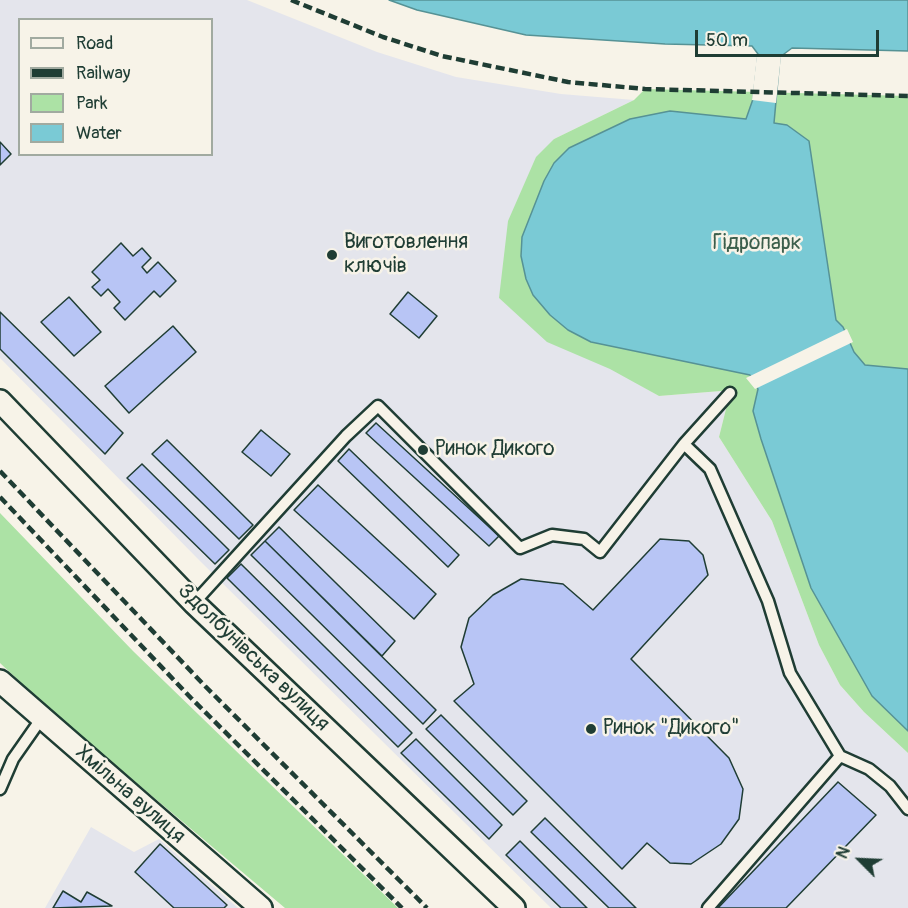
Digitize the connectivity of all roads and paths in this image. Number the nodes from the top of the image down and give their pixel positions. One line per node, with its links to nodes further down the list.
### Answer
1 (730, 393): 3 (lane)
2 (0, 401): 4 (street, Здолбунівська вулиця)
3 (684, 444): 4 (lane); 7 (lane)
4 (194, 603): 11 (street, Здолбунівська вулиця)
5 (0, 681): 6 (street, Хмільна вулиця)
6 (41, 719): 8 (lane); 10 (street, Хмільна вулиця)
7 (840, 756): 9 (lane); 12 (lane)
8 (0, 789)
9 (908, 810)
10 (261, 908)
11 (514, 908)
12 (708, 908)

